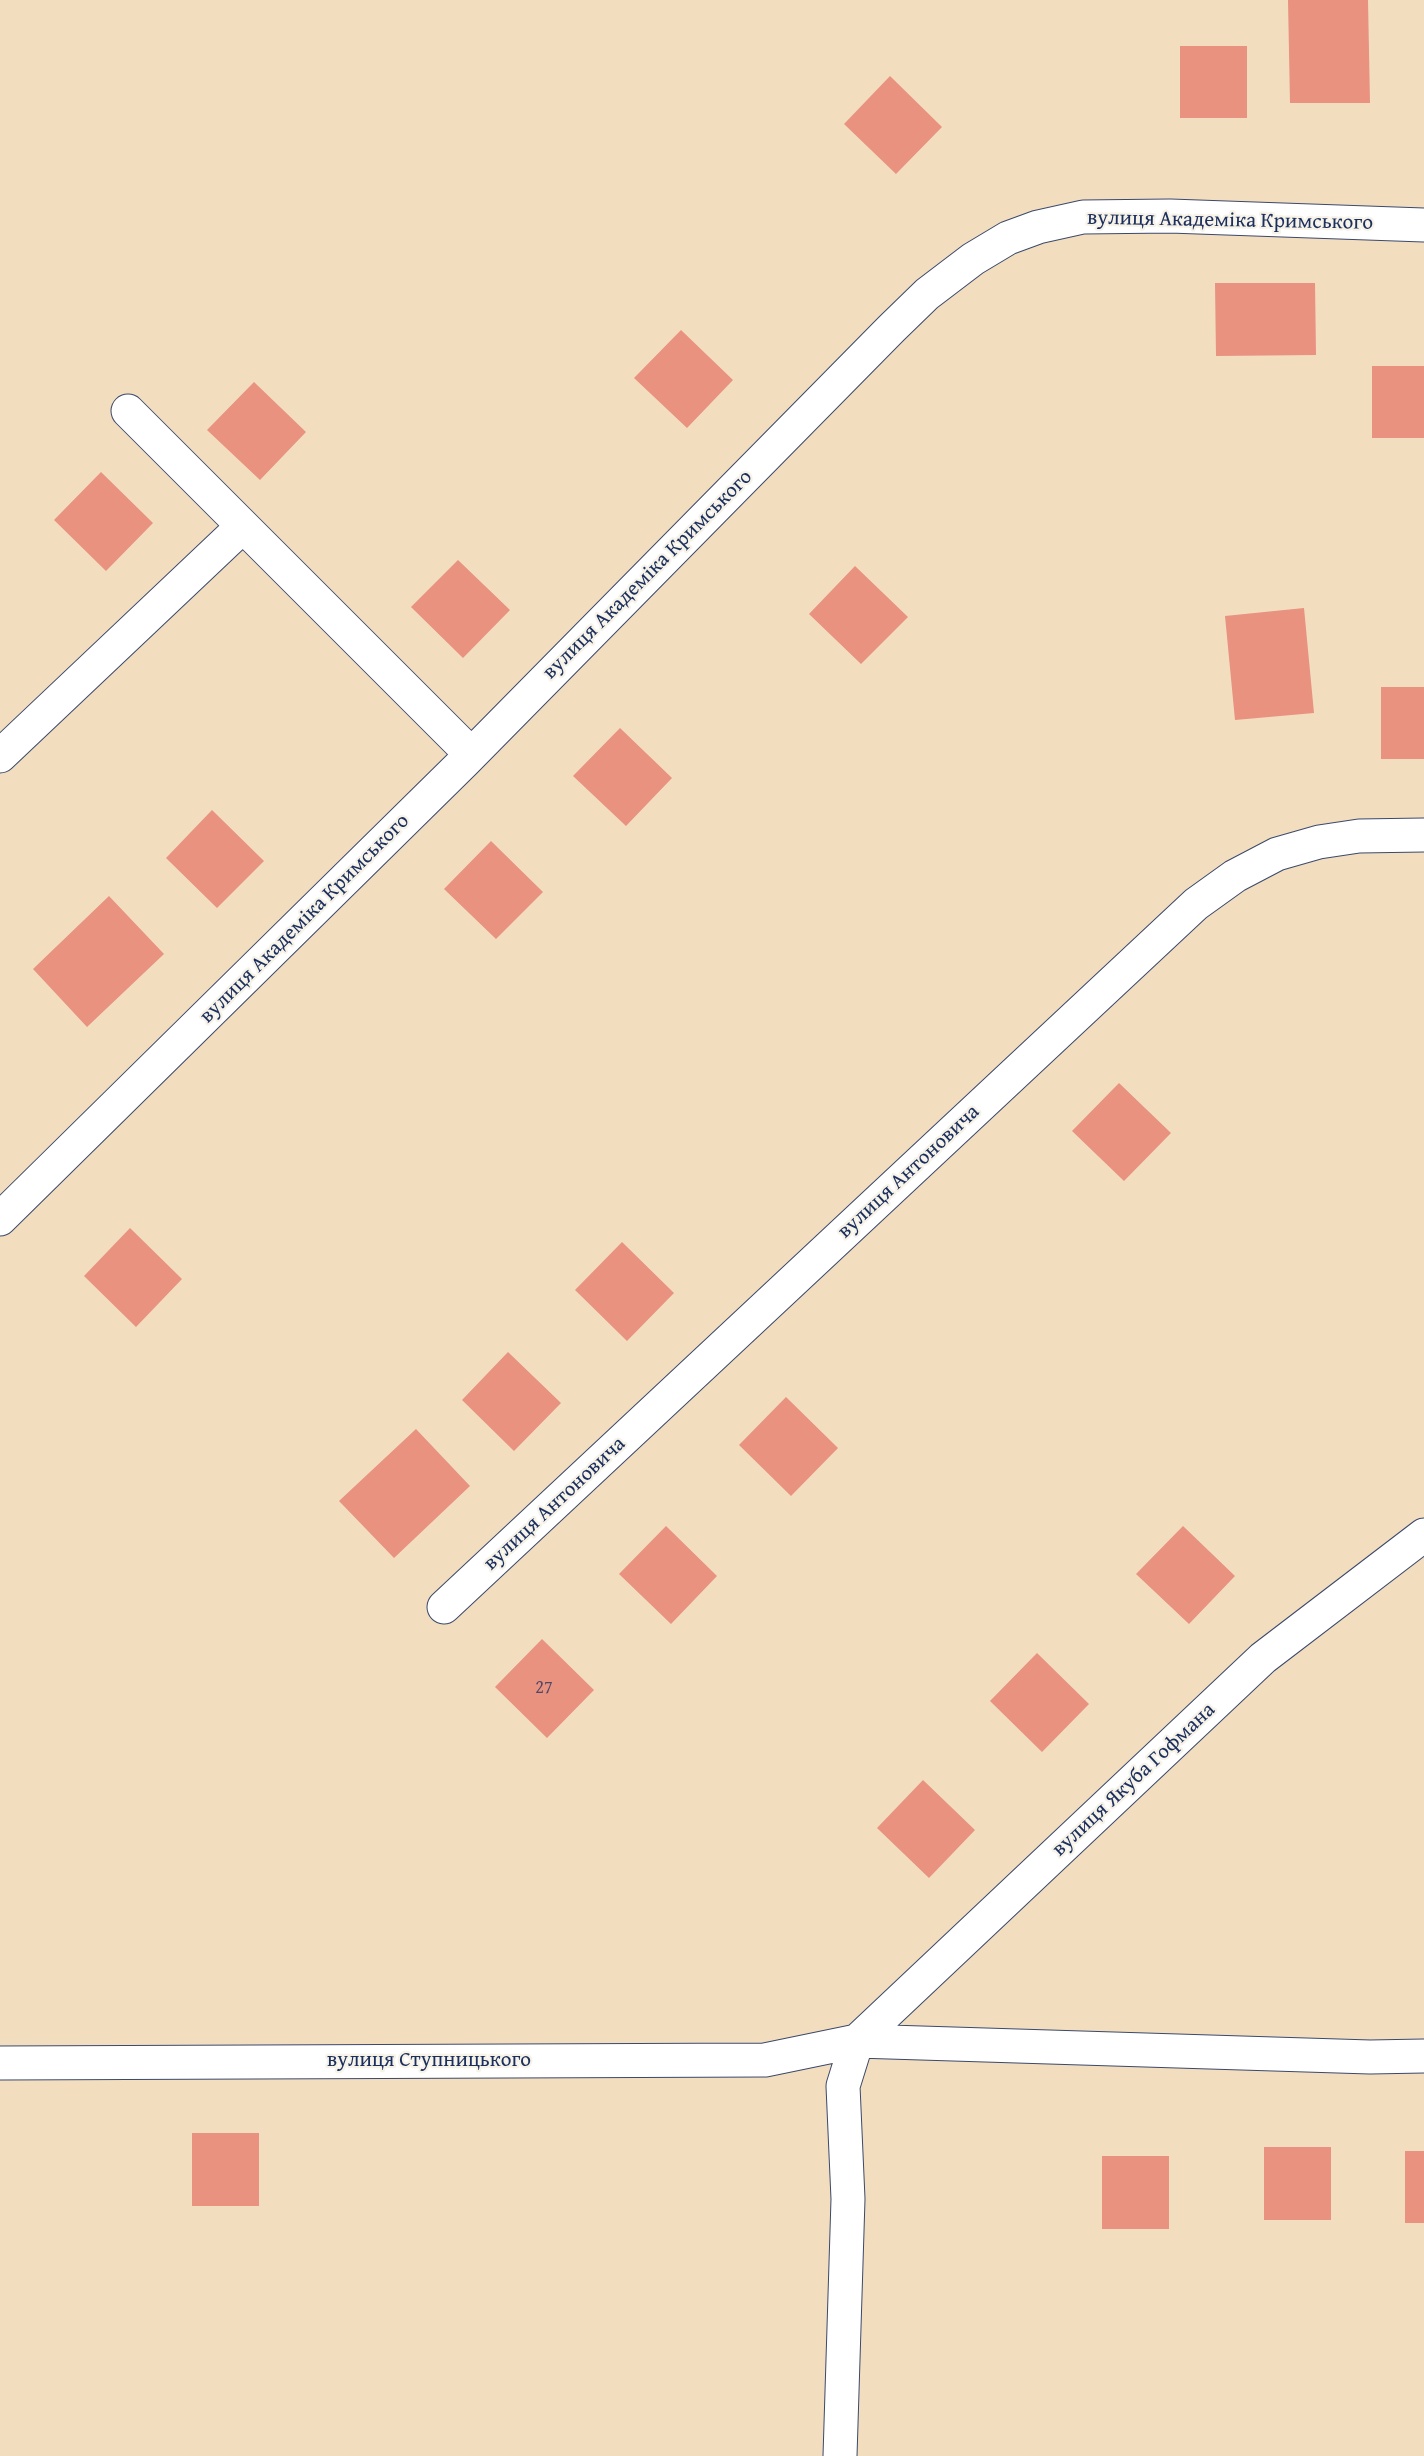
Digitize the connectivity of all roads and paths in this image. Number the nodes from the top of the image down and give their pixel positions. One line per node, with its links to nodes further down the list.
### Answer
1 (1424, 225): 4 (street, вулиця Академіка Кримського)
2 (128, 411): 3 (street)
3 (242, 527): 4 (street); 5 (street)
4 (471, 754): 7 (street, вулиця Академіка Кримського)
5 (0, 756)
6 (1424, 835): 9 (street, вулиця Антоновича)
7 (0, 1219)
8 (1424, 1535): 10 (street, вулиця Якуба Гофмана)
9 (444, 1607)
10 (857, 2041): 11 (street, вулиця Ступницького); 12 (street, вулиця Ступницького); 13 (street)
11 (1424, 2056)
12 (0, 2063)
13 (840, 2456)

